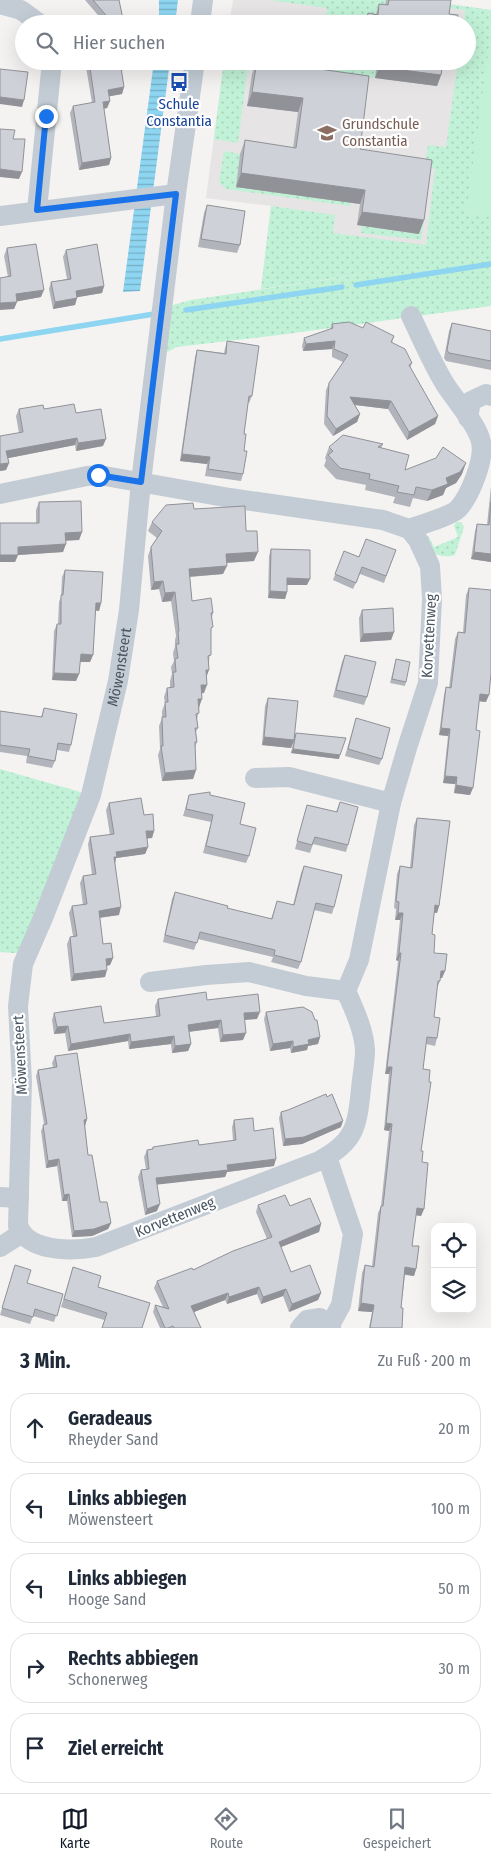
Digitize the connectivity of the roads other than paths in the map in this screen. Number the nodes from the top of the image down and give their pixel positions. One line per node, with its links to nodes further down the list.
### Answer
1 (203, 0): 4 (street)
2 (0, 4): 3 (street)
3 (28, 15)
4 (201, 15)
5 (51, 70): 8 (street)
6 (193, 70): 7 (street, Möwensteert)
7 (168, 195): 8 (street); 13 (street, Möwensteert)
8 (37, 210): 9 (street)
9 (0, 216)
10 (411, 316): 12 (street)
11 (491, 396): 12 (street)
12 (478, 426): 15 (street)
13 (141, 482): 14 (street); 15 (street); 21 (street, Möwensteert)
14 (0, 494)
15 (409, 529): 17 (street, Korvettenweg)
16 (255, 778): 17 (street)
17 (391, 803): 19 (street, Korvettenweg)
18 (150, 982): 19 (street)
19 (346, 991): 20 (street, Korvettenweg)
20 (327, 1157): 22 (street, Korvettenweg); 24 (street)
21 (9, 1198): 22 (street, Möwensteert)
22 (22, 1233): 23 (street)
23 (0, 1247)
24 (330, 1327): 25 (street)
25 (300, 1328)

